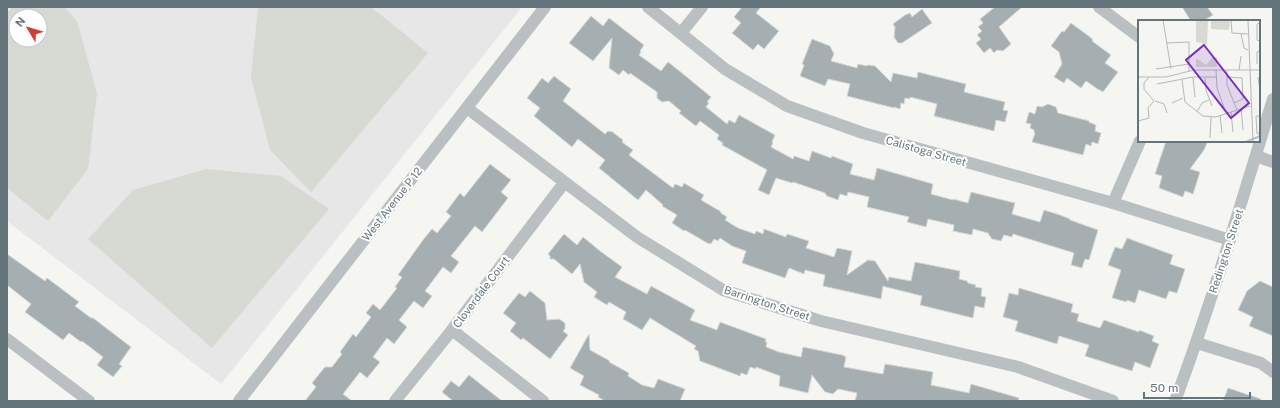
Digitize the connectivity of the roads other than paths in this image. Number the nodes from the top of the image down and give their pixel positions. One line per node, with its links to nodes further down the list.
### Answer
1 (545, 7): 8 (street, West Avenue P 12)
2 (648, 7): 5 (street, Calistoga Street)
3 (702, 7): 5 (street)
4 (1099, 7): 6 (street)
5 (681, 33): 13 (street, Calistoga Street)
6 (1138, 36)
7 (1273, 99): 10 (street, Redington Street)
8 (467, 108): 12 (street, Barrington Street); 20 (street, West Avenue P 12)
9 (1140, 142): 13 (street)
10 (1256, 156): 11 (street); 14 (street, Redington Street)
11 (1273, 162)
12 (564, 183): 15 (street, Cloverdale Court); 23 (street, Barrington Street)
13 (1113, 203): 14 (street, Calistoga Street)
14 (1230, 240): 17 (street, Redington Street)
15 (452, 330): 21 (street, Cloverdale Court); 22 (street)
16 (7, 339): 19 (street)
17 (1197, 343): 18 (street); 24 (street, Redington Street)
18 (1273, 372)
19 (88, 401)
20 (239, 401)
21 (395, 401)
22 (543, 401)
23 (1113, 401)
24 (1175, 401)

